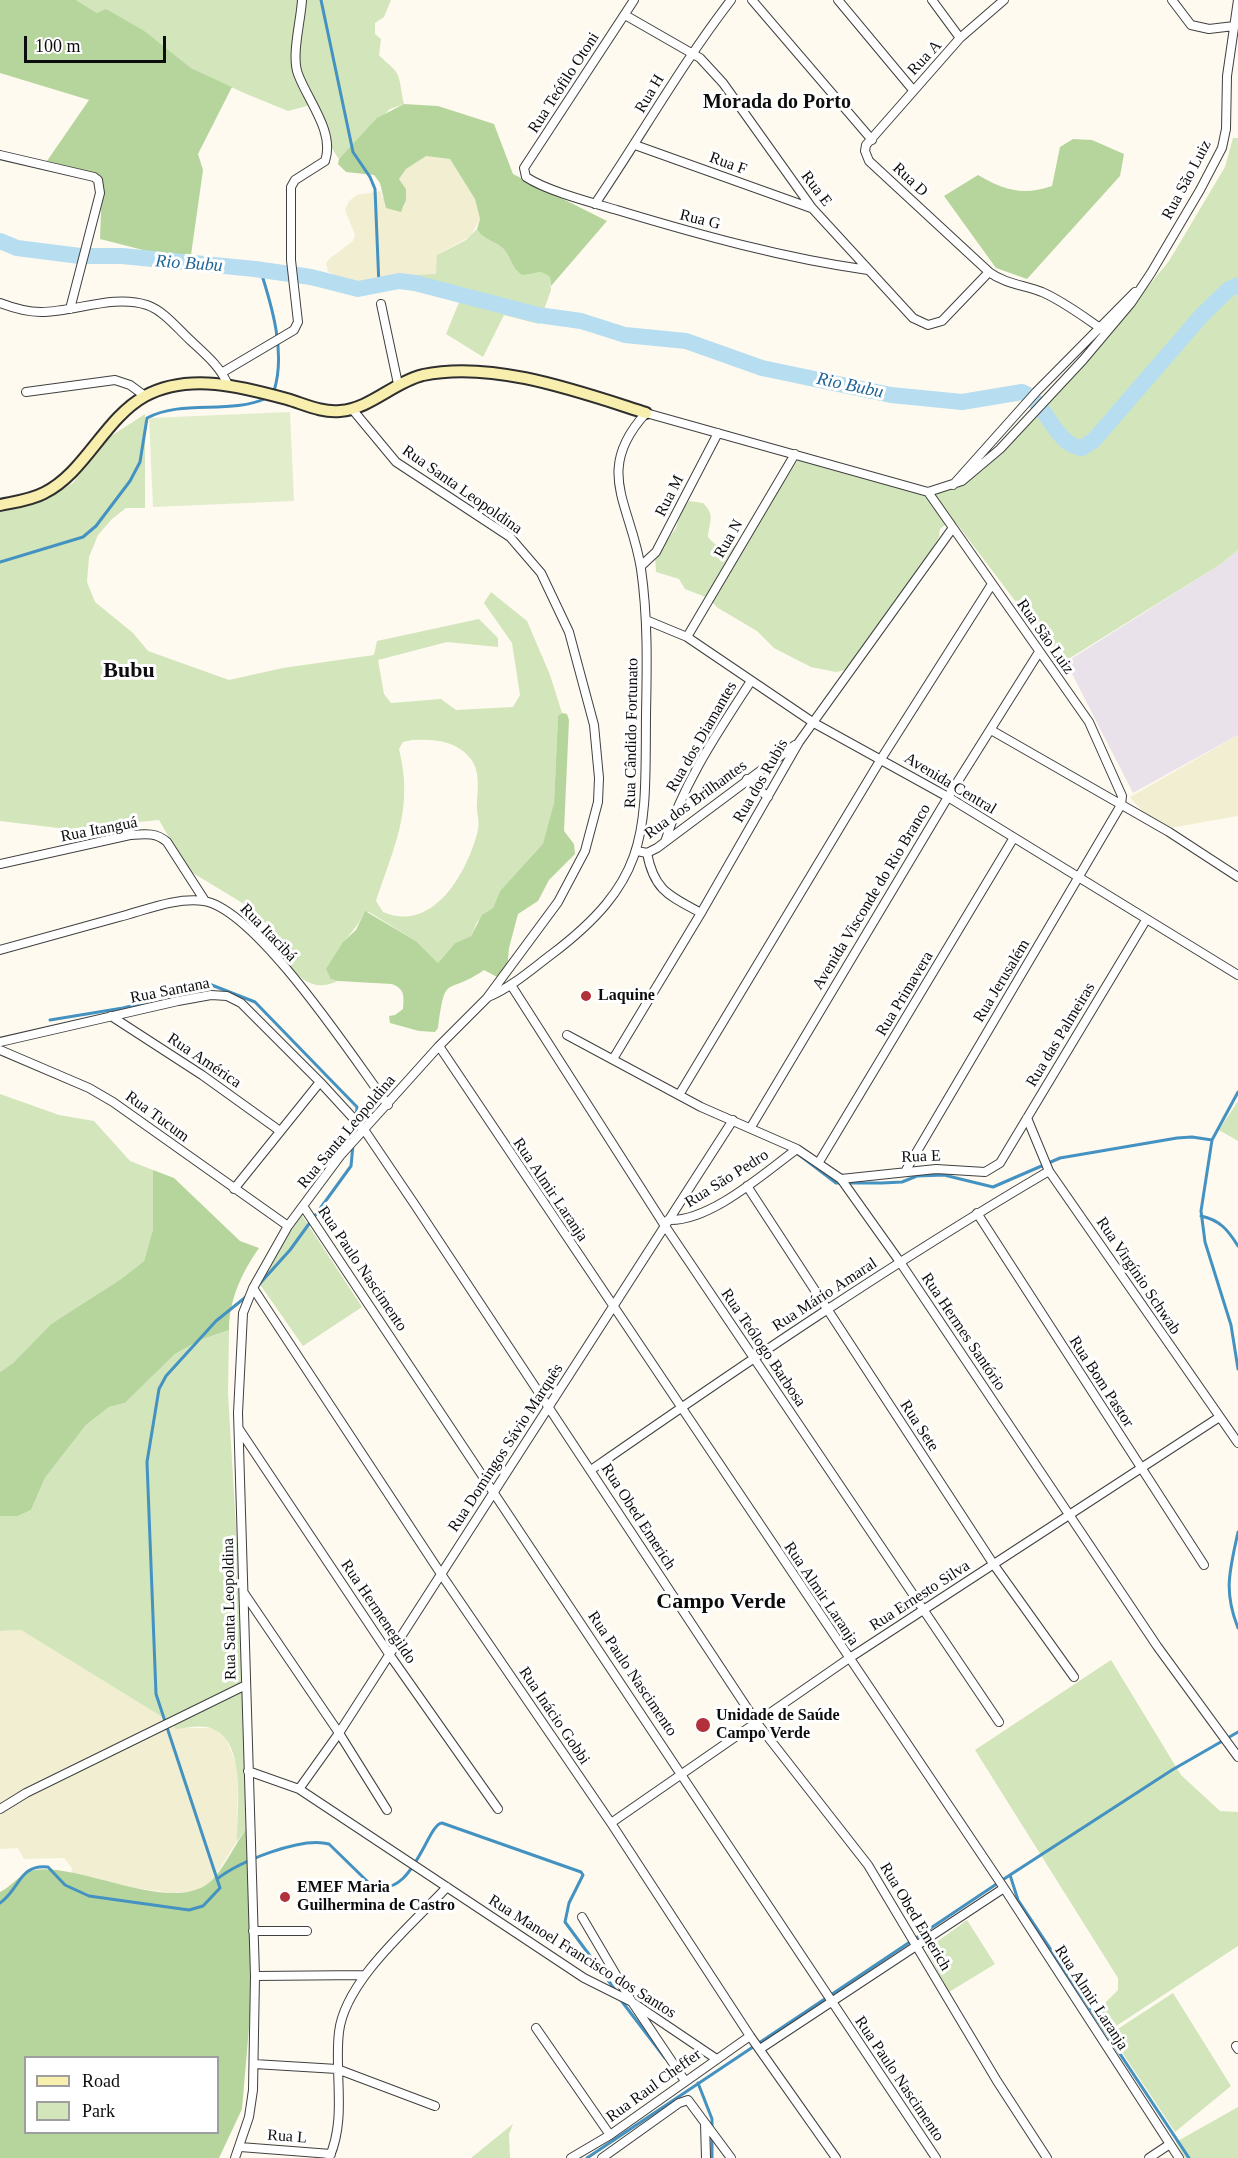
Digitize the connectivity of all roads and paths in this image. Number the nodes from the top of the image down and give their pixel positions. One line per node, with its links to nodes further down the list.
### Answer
1 (302, 0): 27 (street)
2 (634, 0): 10 (street, Rua Teófilo Otoni)
3 (731, 0): 13 (street, Rua H)
4 (752, 0): 15 (street)
5 (838, 0): 14 (street)
6 (932, 0): 12 (street)
7 (1004, 0): 12 (street, Rua A)
8 (1172, 0): 11 (street)
9 (1238, 0): 11 (street, Rua São Luiz)
10 (625, 15): 13 (street, Rua E); 18 (street, Rua Teófilo Otoni)
11 (1234, 26): 26 (street, Rua São Luiz)
12 (960, 38): 14 (street, Rua A)
13 (692, 52): 16 (street, Rua H); 20 (street, Rua E)
14 (913, 90): 15 (street, Rua A)
15 (872, 140): 22 (street, Rua D)
16 (635, 145): 19 (street, Rua H); 20 (street, Rua F)
17 (0, 154): 25 (street)
18 (530, 180): 19 (street, Rua G)
19 (595, 204): 21 (street, Rua G)
20 (812, 208): 21 (street, Rua E)
21 (868, 270): 22 (street, Rua E)
22 (989, 272): 26 (street, Rua D)
23 (0, 303): 25 (street)
24 (381, 304): 28 (street)
25 (70, 309): 27 (street)
26 (1102, 330): 36 (street, Rua São Luiz); 36 (street, Rua São Luiz)
27 (223, 372): 29 (street)
28 (398, 384): 32 (street); 33 (street)
29 (228, 385): 31 (street); 32 (street)
30 (26, 392): 31 (street)
31 (145, 396): 38 (street)
32 (352, 409): 67 (street, Rua Santa Leopoldina)
33 (646, 413): 34 (street); 40 (street, Rua Cândido Fortunato)
34 (718, 433): 35 (street); 40 (street, Rua M)
35 (795, 454): 37 (street); 43 (street, Rua N)
36 (953, 485): 37 (street, Rua São Luiz)
37 (928, 492): 39 (street, Rua São Luiz)
38 (0, 505)
39 (952, 529): 41 (street, Rua São Luiz); 46 (street, Rua dos Rubis)
40 (640, 566): 42 (street, Rua Cândido Fortunato)
41 (992, 584): 44 (street, Rua São Luiz); 49 (street)
42 (646, 620): 43 (street, Avenida Central); 56 (street, Rua Cândido Fortunato)
43 (687, 638): 45 (street, Avenida Central)
44 (1039, 652): 47 (street, Avenida Visconde do Rio Branco); 53 (street, Rua São Luiz)
45 (751, 681): 46 (street, Avenida Central); 55 (street, Rua dos Diamantes)
46 (814, 723): 48 (street, Rua dos Rubis); 49 (street, Avenida Central)
47 (991, 730): 52 (street, Avenida Visconde do Rio Branco); 53 (street)
48 (799, 742): 50 (street, Rua dos Brilhantes); 51 (street, Rua dos Rubis)
49 (881, 759): 52 (street, Avenida Central); 75 (street)
50 (747, 779): 51 (street); 55 (street, Rua dos Brilhantes)
51 (768, 796): 62 (street, Rua dos Rubis)
52 (948, 797): 54 (street, Avenida Central); 79 (street, Avenida Visconde do Rio Branco)
53 (1121, 805): 59 (street); 60 (street, Rua Jerusalém)
54 (1013, 839): 60 (street, Avenida Central); 83 (street, Rua Primavera)
55 (665, 842): 57 (street, Rua dos Brilhantes)
56 (637, 852): 57 (street, Rua dos Brilhantes); 66 (street, Rua Cândido Fortunato)
57 (647, 853): 62 (street)
58 (0, 864): 61 (street, Rua Itanguá)
59 (1238, 877)
60 (1079, 879): 63 (street, Avenida Central); 85 (street, Rua Jerusalém)
61 (206, 901): 64 (street); 76 (street, Rua Itacibá)
62 (701, 914): 73 (street, Rua dos Rubis)
63 (1146, 920): 65 (street, Avenida Central); 77 (street, Rua das Palmeiras)
64 (0, 950)
65 (1238, 975)
66 (511, 985): 67 (street, Rua Cândido Fortunato); 92 (street, Rua Teólogo Barbosa)
67 (487, 998): 71 (street, Rua Santa Leopoldina)
68 (111, 1016): 70 (street, Rua Santana); 74 (street, Rua Santana); 80 (street, Rua América)
69 (567, 1035): 73 (street, Rua Hermes Santório)
70 (0, 1042)
71 (438, 1046): 76 (street, Rua Santa Leopoldina); 96 (street, Rua Almir Laranja)
72 (0, 1050): 89 (street, Rua Tucum)
73 (613, 1059): 75 (street, Rua Hermes Santório)
74 (320, 1082): 80 (street); 81 (street, Rua Santana)
75 (679, 1095): 78 (street, Rua Hermes Santório)
76 (388, 1105): 81 (street, Rua Santa Leopoldina)
77 (1027, 1118): 84 (street, Rua das Palmeiras); 86 (street, Rua Virgínio Schwab)
78 (733, 1120): 79 (street, Rua Hermes Santório); 92 (street, Rua Domingos Sávio Marquês)
79 (751, 1127): 82 (street, Rua Hermes Santório)
80 (280, 1131): 89 (street)
81 (365, 1131): 90 (street, Rua Santa Leopoldina); 100 (street, Rua Obed Emerich)
82 (797, 1149): 83 (street, Rua Hermes Santório); 88 (street, Rua São Pedro)
83 (819, 1162): 87 (street, Rua Hermes Santório)
84 (1000, 1163): 85 (street, Rua E)
85 (906, 1170): 87 (street, Rua E)
86 (1049, 1171): 91 (street, Rua Mário Amaral); 101 (street, Rua Virgínio Schwab)
87 (841, 1179): 94 (street, Rua Hermes Santório)
88 (747, 1186): 92 (street, Rua São Pedro); 97 (street, Rua Sete)
89 (234, 1189): 93 (street, Rua Tucum)
90 (303, 1206): 93 (street, Rua Santa Leopoldina); 106 (street, Rua Paulo Nascimento)
91 (977, 1213): 94 (street, Rua Mário Amaral); 105 (street, Rua Bom Pastor)
92 (667, 1223): 96 (street, Rua Domingos Sávio Marquês); 98 (street, Rua Teólogo Barbosa)
93 (288, 1226): 95 (street, Rua Santa Leopoldina)
94 (900, 1262): 97 (street, Rua Mário Amaral); 107 (street, Rua Hermes Santório)
95 (253, 1288): 102 (street, Rua Santa Leopoldina); 110 (street, Rua Inácio Gobbi)
96 (612, 1308): 99 (street, Rua Almir Laranja); 100 (street, Rua Domingos Sávio Marquês)
97 (827, 1311): 98 (street, Rua Mário Amaral); 108 (street, Rua Sete)
98 (753, 1358): 99 (street, Rua Mário Amaral); 112 (street, Rua Teólogo Barbosa)
99 (680, 1407): 104 (street, Rua Mário Amaral); 114 (street, Rua Almir Laranja)
100 (548, 1408): 104 (street, Rua Obed Emerich); 106 (street, Rua Domingos Sávio Marquês)
101 (1218, 1418): 103 (street, Rua Virgínio Schwab); 105 (street, Rua Ernesto Silva)
102 (238, 1429): 111 (street, Rua Santa Leopoldina); 113 (street, Rua Hermenegildo)
103 (1238, 1443)
104 (591, 1470): 118 (street, Rua Obed Emerich)
105 (1142, 1470): 107 (street, Rua Ernesto Silva); 109 (street, Rua Bom Pastor)
106 (493, 1492): 110 (street, Rua Domingos Sávio Marquês); 122 (street, Rua Paulo Nascimento)
107 (1070, 1515): 108 (street, Rua Ernesto Silva); 120 (street, Rua Hermes Santório)
108 (994, 1565): 112 (street, Rua Ernesto Silva); 115 (street, Rua Sete)
109 (1204, 1565)
110 (441, 1574): 113 (street, Rua Domingos Sávio Marquês); 127 (street, Rua Inácio Gobbi)
111 (244, 1593): 116 (street, Rua Santa Leopoldina); 119 (street)
112 (925, 1610): 114 (street, Rua Ernesto Silva); 117 (street, Rua Teólogo Barbosa)
113 (389, 1654): 119 (street, Rua Domingos Sávio Marquês); 125 (street, Rua Hermenegildo)
114 (848, 1659): 118 (street, Rua Ernesto Silva); 129 (street, Rua Almir Laranja)
115 (1074, 1677)
116 (246, 1685): 121 (street, Rua Santa Leopoldina); 124 (street)
117 (999, 1722)
118 (757, 1723): 122 (street, Rua Ernesto Silva); 133 (street, Rua Obed Emerich)
119 (339, 1733): 123 (street, Rua Domingos Sávio Marquês); 126 (street)
120 (1238, 1757)
121 (248, 1771): 123 (street, Rua Manoel Francisco dos Santos); 131 (street, Rua Santa Leopoldina)
122 (683, 1774): 127 (street, Rua Ernesto Silva); 137 (street, Rua Paulo Nascimento)
123 (299, 1789): 128 (street, Rua Manoel Francisco dos Santos)
124 (0, 1809)
125 (498, 1809)
126 (387, 1810)
127 (611, 1823): 139 (street, Rua Inácio Gobbi)
128 (447, 1887): 134 (street); 136 (street, Rua Manoel Francisco dos Santos)
129 (1004, 1888): 133 (street); 148 (street, Rua Almir Laranja)
130 (582, 1917): 136 (street)
131 (253, 1931): 132 (street); 135 (street, Rua Santa Leopoldina)
132 (307, 1931)
133 (916, 1946): 137 (street); 159 (street, Rua Obed Emerich)
134 (365, 1975): 135 (street); 143 (street)
135 (255, 1976): 142 (street, Rua Santa Leopoldina)
136 (628, 2000): 141 (street, Rua Manoel Francisco dos Santos); 144 (street)
137 (832, 2002): 140 (street); 158 (street, Rua Paulo Nascimento)
138 (536, 2028): 147 (street)
139 (750, 2036): 140 (street, Rua Inácio Gobbi); 141 (street, Rua Raul Cheffer)
140 (760, 2049): 151 (street, Rua Inácio Gobbi)
141 (715, 2058): 144 (street, Rua Raul Cheffer)
142 (254, 2064): 143 (street); 149 (street, Rua Santa Leopoldina)
143 (337, 2068): 145 (street); 150 (street)
144 (684, 2081): 147 (street, Rua Raul Cheffer)
145 (435, 2106)
146 (706, 2122): 154 (street); 155 (street); 156 (street)
147 (610, 2135): 153 (street, Rua Raul Cheffer)
148 (1170, 2144): 160 (street); 161 (street, Rua Almir Laranja)
149 (240, 2147): 150 (street, Rua L); 152 (street, Rua Santa Leopoldina)
150 (330, 2156)
151 (834, 2156): 157 (street)
152 (235, 2158)
153 (573, 2158)
154 (602, 2158)
155 (706, 2158)
156 (731, 2158)
157 (842, 2158)
158 (936, 2158)
159 (1047, 2158)
160 (1149, 2158)
161 (1179, 2158)

